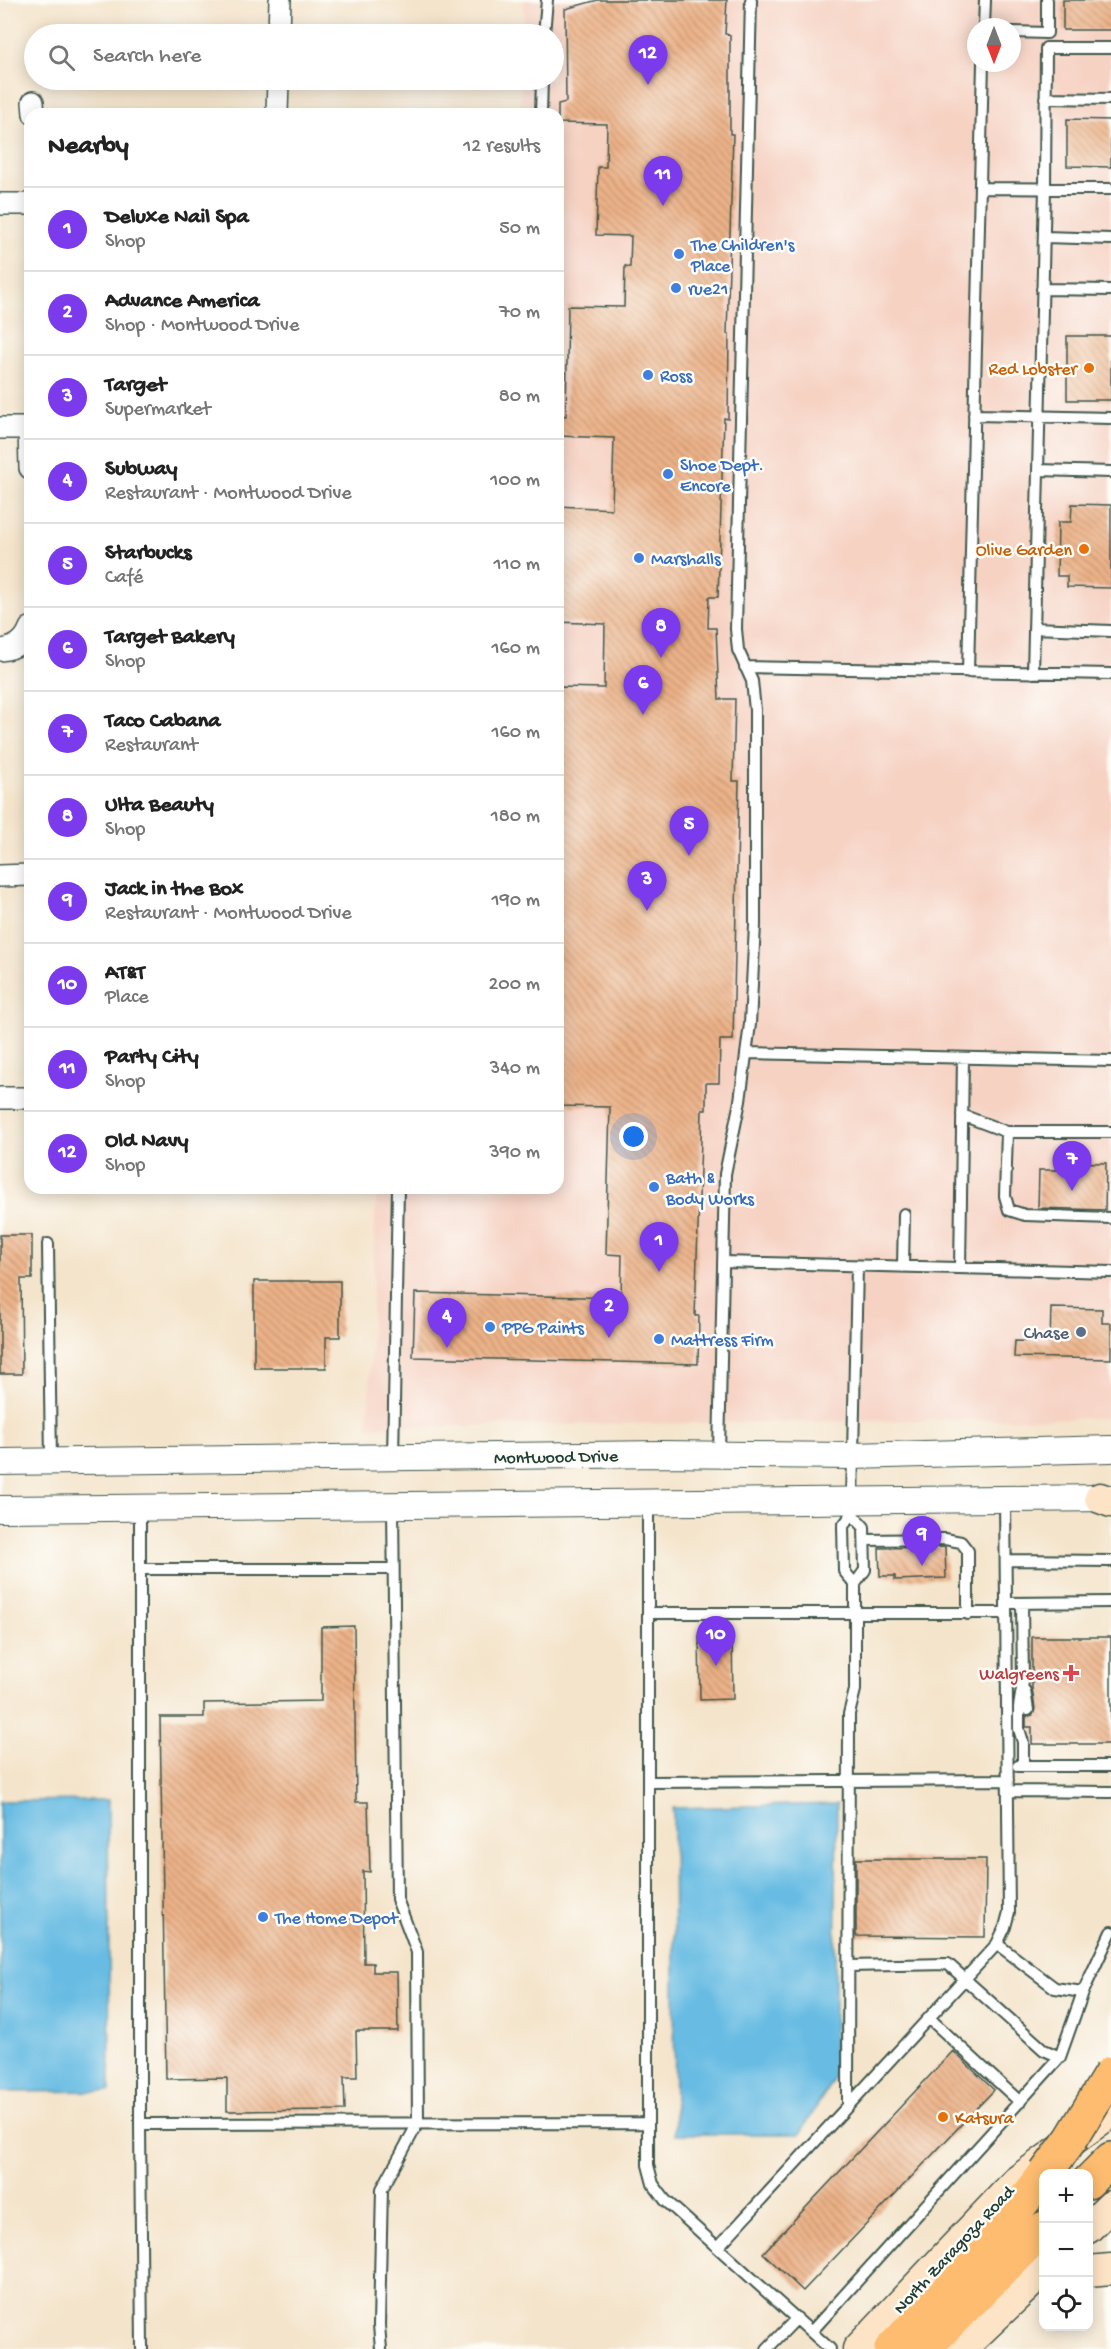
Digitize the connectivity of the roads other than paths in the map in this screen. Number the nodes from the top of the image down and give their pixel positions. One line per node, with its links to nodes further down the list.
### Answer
1 (280, 0): 7 (street)
2 (547, 0): 8 (lane)
3 (751, 0): 40 (lane)
4 (985, 0): 6 (lane)
5 (1047, 0): 10 (lane)
6 (984, 18)
7 (279, 24)
8 (545, 24)
9 (1021, 32): 10 (lane)
10 (1047, 33): 11 (lane)
11 (1046, 48): 12 (lane); 16 (lane)
12 (1111, 48)
13 (983, 72): 20 (lane)
14 (278, 90): 18 (street)
15 (542, 90): 19 (lane)
16 (1045, 98): 17 (lane); 21 (lane)
17 (1111, 99)
18 (277, 108)
19 (541, 108)
20 (980, 188): 21 (lane); 29 (lane)
21 (1045, 189): 22 (lane); 25 (lane)
22 (1111, 189)
23 (0, 204): 24 (street)
24 (24, 204)
25 (1044, 237): 26 (lane); 27 (lane)
26 (1111, 239)
27 (1042, 289): 28 (lane); 30 (lane)
28 (1111, 290)
29 (974, 415): 30 (lane); 41 (lane)
30 (1039, 417): 31 (lane); 34 (lane)
31 (1111, 418)
32 (0, 428): 33 (street)
33 (24, 428)
34 (1038, 470): 35 (lane); 36 (lane)
35 (1111, 472)
36 (1034, 628): 37 (lane); 42 (lane)
37 (1111, 631)
38 (24, 638): 39 (street)
39 (0, 650)
40 (746, 667): 41 (lane); 46 (lane)
41 (968, 672): 42 (lane)
42 (1033, 673): 43 (lane)
43 (1111, 674)
44 (24, 875): 45 (street)
45 (0, 876)
46 (747, 1053): 47 (lane); 58 (lane)
47 (963, 1058): 48 (lane); 51 (lane)
48 (1111, 1061)
49 (0, 1098): 50 (street)
50 (24, 1098)
51 (962, 1115): 52 (lane); 61 (lane)
52 (1007, 1132): 53 (lane); 56 (lane)
53 (1111, 1132)
54 (398, 1194): 66 (lane)
55 (904, 1214): 60 (lane)
56 (1111, 1218)
57 (48, 1244): 67 (lane)
58 (723, 1262): 59 (lane); 64 (lane)
59 (857, 1266): 60 (lane); 65 (lane)
60 (903, 1267): 61 (lane)
61 (960, 1268): 62 (lane)
62 (1111, 1272)
63 (1111, 1449): 65 (street, Montwood Drive)
64 (719, 1454): 65 (street, Montwood Drive); 66 (street, Montwood Drive)
65 (852, 1456): 73 (lane)
66 (393, 1458): 67 (street, Montwood Drive)
67 (51, 1461): 68 (street, Montwood Drive)
68 (0, 1462)
69 (1005, 1499): 70 (street); 73 (street); 77 (lane)
70 (1107, 1499)
71 (648, 1503): 72 (street); 73 (street); 85 (lane)
72 (393, 1506): 74 (street); 80 (lane)
73 (852, 1507): 76 (lane); 81 (lane)
74 (140, 1508): 75 (street); 79 (lane)
75 (0, 1509)
76 (865, 1540): 81 (lane); 87 (lane)
77 (1006, 1560): 78 (lane); 84 (lane)
78 (1111, 1561)
79 (140, 1569): 80 (lane); 113 (lane)
80 (393, 1569): 111 (lane)
81 (855, 1584): 86 (lane)
82 (1111, 1602): 83 (lane)
83 (1022, 1603): 84 (lane); 88 (lane)
84 (1006, 1608): 87 (lane); 92 (lane)
85 (648, 1612): 86 (lane); 96 (lane)
86 (855, 1613): 87 (lane); 95 (lane)
87 (968, 1614)
88 (1023, 1682): 89 (lane); 91 (lane)
89 (1028, 1710)
90 (1029, 1727): 91 (lane)
91 (1023, 1742): 93 (lane)
92 (1008, 1766): 93 (lane); 97 (lane)
93 (1023, 1766): 94 (lane)
94 (1111, 1766)
95 (849, 1781): 96 (lane); 97 (lane); 101 (lane)
96 (648, 1782): 112 (lane)
97 (1008, 1786): 98 (lane); 100 (lane)
98 (1111, 1792)
99 (1111, 1932): 103 (lane)
100 (997, 1944): 102 (lane); 103 (lane)
101 (849, 1966): 102 (lane); 109 (lane)
102 (965, 1978): 104 (lane); 105 (lane)
103 (1083, 1992): 105 (lane)
104 (929, 2018): 108 (lane); 109 (lane)
105 (1060, 2057): 108 (lane)
106 (1111, 2073): 115 (highway, bridge)
107 (1111, 2091): 115 (main road)
108 (1020, 2102): 126 (lane)
109 (848, 2105): 120 (lane)
110 (1111, 2112): 115 (main road, North Zaragoza Road)
111 (418, 2123): 112 (lane); 113 (lane); 128 (lane)
112 (648, 2123): 120 (lane)
113 (140, 2124): 127 (lane)
114 (1111, 2159): 116 (highway)
115 (1035, 2176): 131 (main road, North Zaragoza Road); 132 (highway)
116 (1093, 2178)
117 (1111, 2207): 118 (main road)
118 (1093, 2224)
119 (1039, 2233): 133 (highway)
120 (719, 2246): 125 (lane)
121 (1111, 2269): 122 (main road)
122 (1093, 2271)
123 (1039, 2275): 134 (main road)
124 (1039, 2296): 135 (main road)
125 (797, 2318): 126 (lane); 129 (lane)
126 (811, 2332): 130 (lane)
127 (142, 2349)
128 (381, 2349)
129 (766, 2349)
130 (830, 2349)
131 (858, 2349)
132 (891, 2349)
133 (924, 2349)
134 (961, 2349)
135 (980, 2349)

